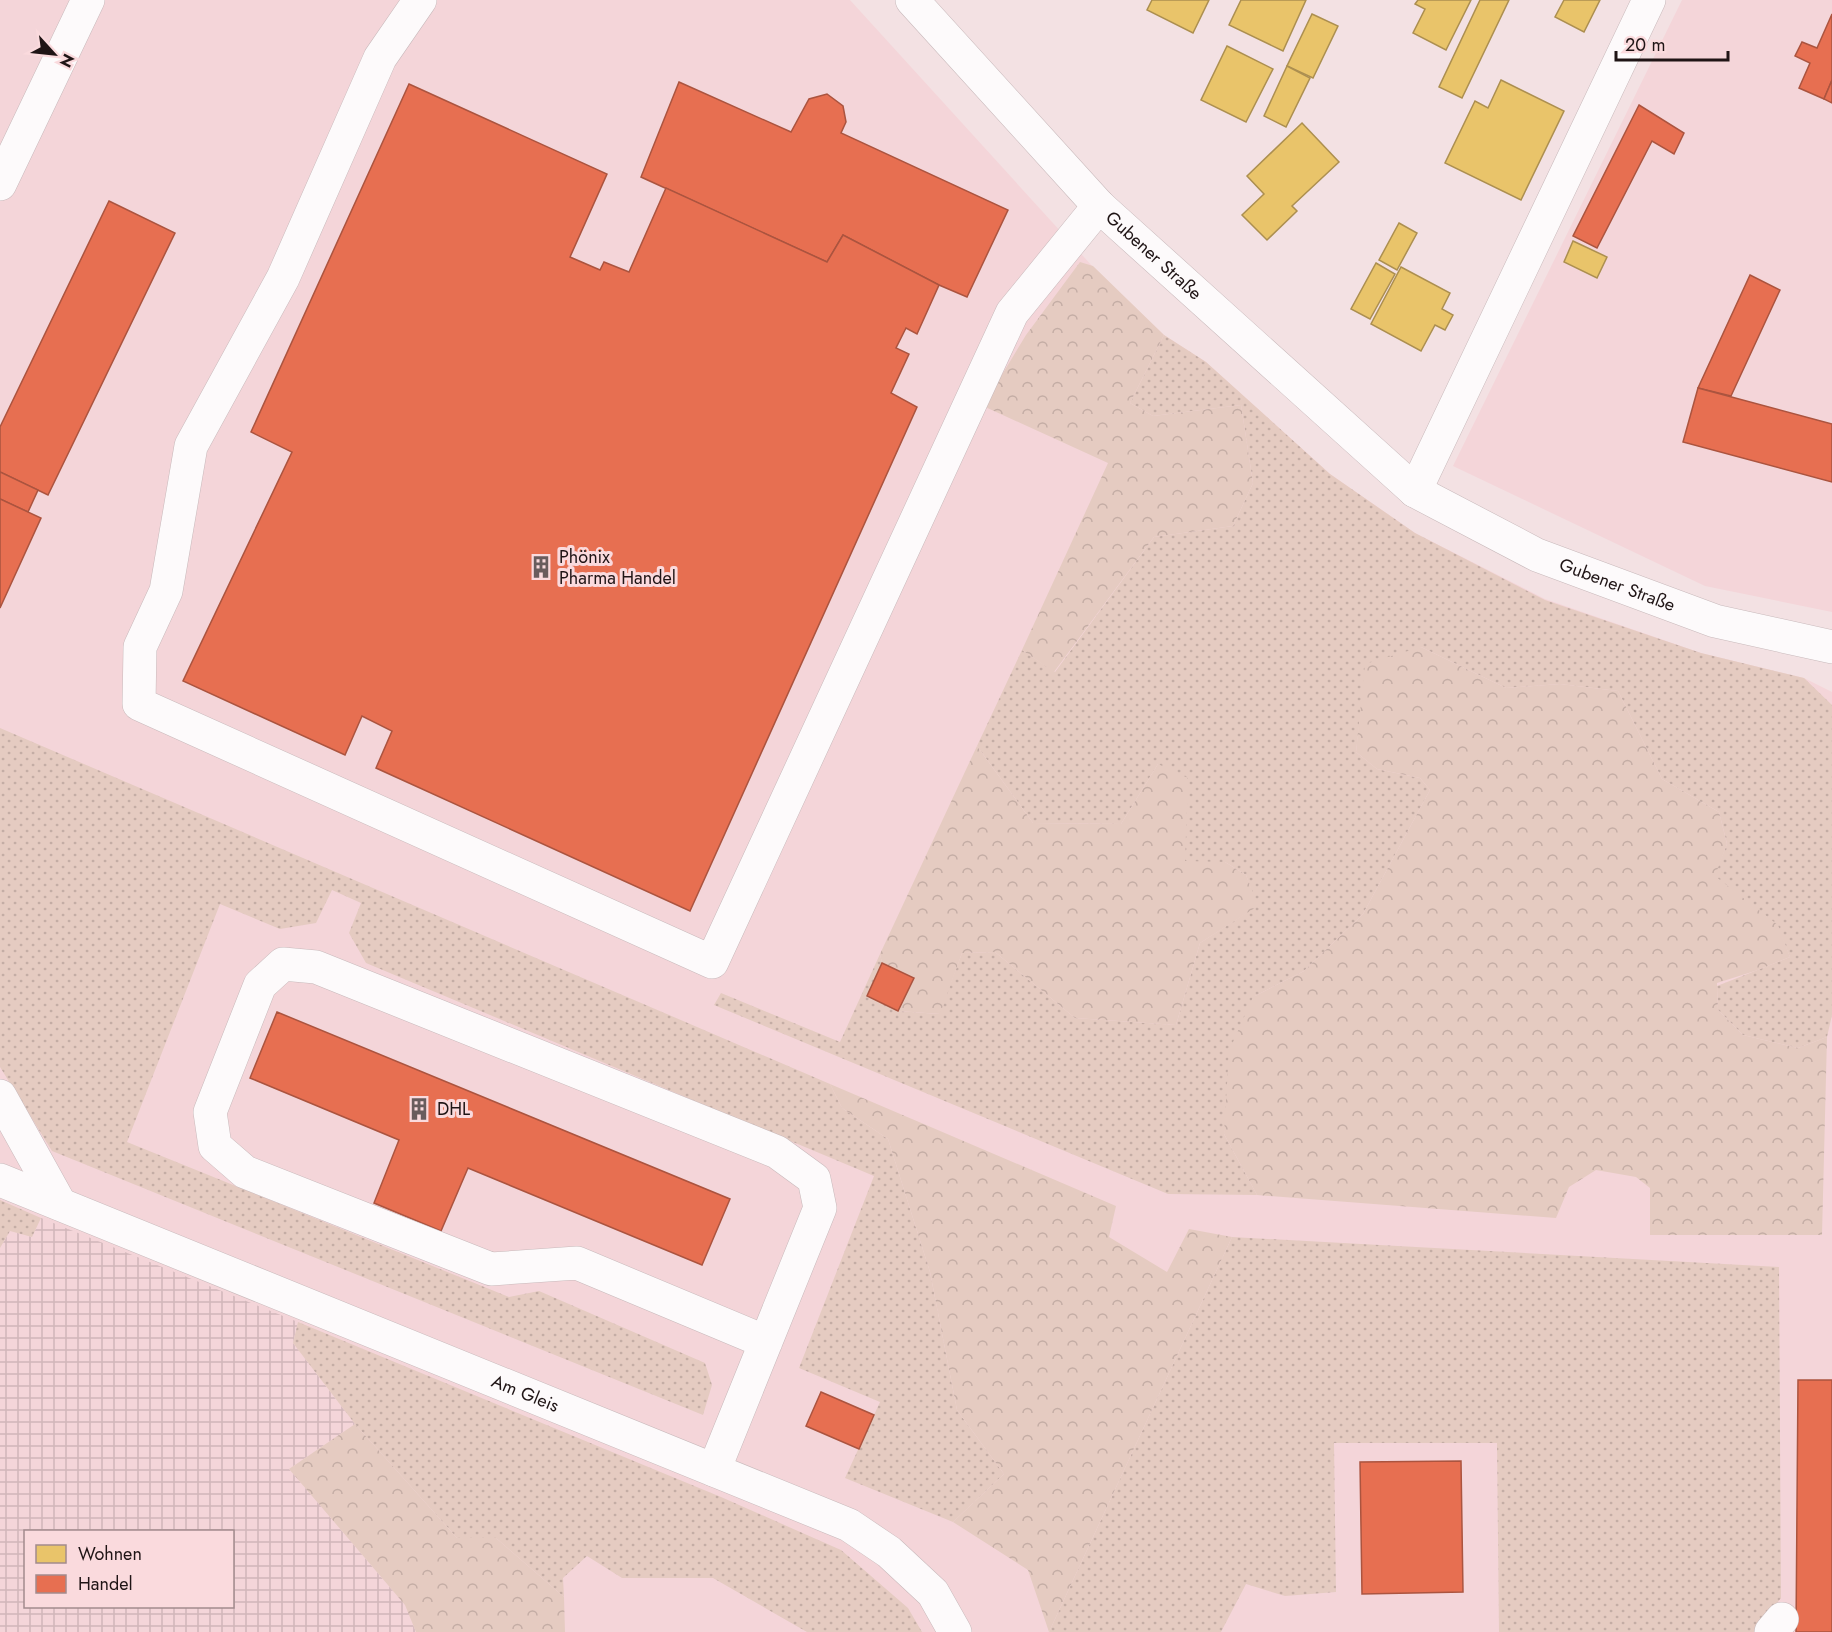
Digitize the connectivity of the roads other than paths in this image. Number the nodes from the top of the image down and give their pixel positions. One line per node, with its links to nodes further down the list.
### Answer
1 (88, 0): 5 (street)
2 (420, 0): 6 (street)
3 (912, 0): 6 (street, Gubener Straße)
4 (1649, 0): 7 (street)
5 (0, 184)
6 (1099, 206): 7 (street, Gubener Straße)
7 (1415, 491): 8 (street, Gubener Straße)
8 (1832, 647)
9 (0, 1096): 11 (street)
10 (0, 1180): 11 (street, Am Gleis)
11 (60, 1204): 13 (street, Am Gleis)
12 (766, 1342): 12 (street); 13 (street)
13 (714, 1470): 14 (street, Am Gleis)
14 (955, 1632)

